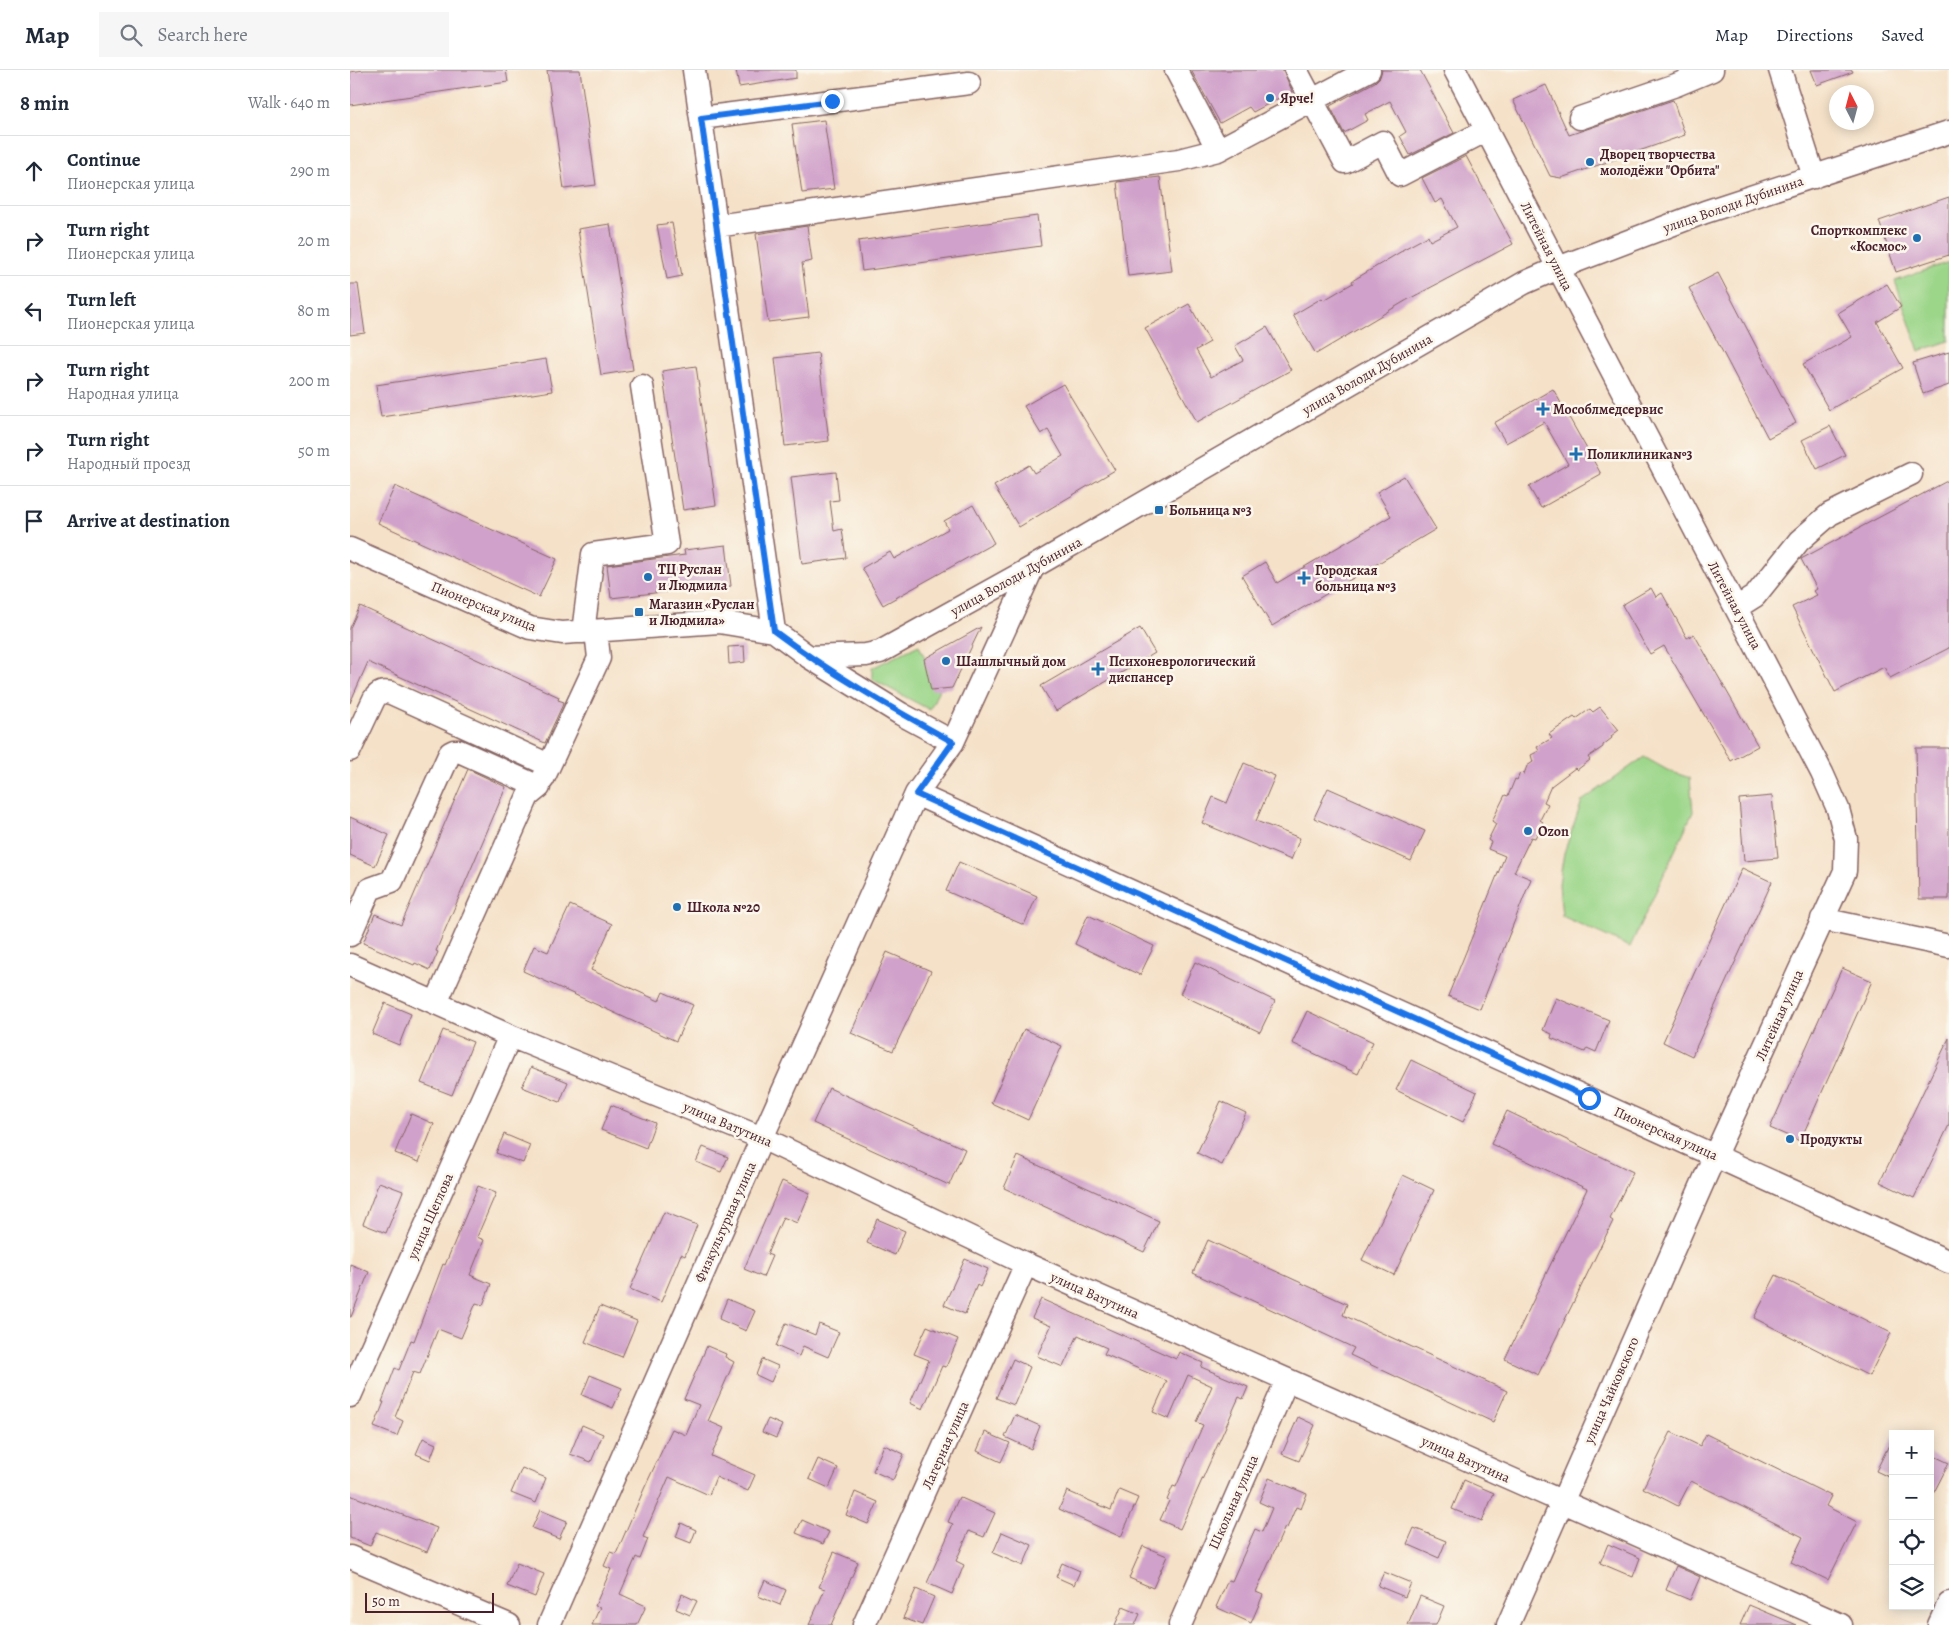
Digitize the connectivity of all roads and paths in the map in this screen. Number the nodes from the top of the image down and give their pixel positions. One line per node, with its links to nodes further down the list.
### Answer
1 (694, 70): 10 (street)
2 (1176, 70): 14 (street)
3 (1296, 70): 9 (street)
4 (1369, 70): 9 (street)
5 (1455, 70): 12 (street, Литейная улица)
6 (1712, 70): 11 (street)
7 (1780, 70): 15 (street)
8 (969, 83): 10 (street)
9 (1312, 100): 12 (street); 14 (street)
10 (701, 118): 16 (street)
11 (1580, 118)
12 (1487, 130): 17 (street, Литейная улица)
13 (1949, 132): 15 (street, улица Володи Дубинина)
14 (1218, 150): 16 (street)
15 (1814, 177): 17 (street, улица Володи Дубинина)
16 (716, 226): 24 (street)
17 (1558, 268): 21 (street, улица Володи Дубинина); 22 (street, Литейная улица)
18 (642, 386): 23 (street)
19 (1911, 474): 22 (street)
20 (350, 549): 23 (street, Пионерская улица)
21 (1033, 567): 25 (street, улица Володи Дубинина); 26 (street)
22 (1736, 608): 31 (street, Литейная улица)
23 (590, 631): 24 (street, Пионерская улица); 28 (street)
24 (774, 631): 25 (street, Пионерская улица)
25 (809, 657): 26 (street, Пионерская улица)
26 (953, 742): 30 (street)
27 (350, 750): 28 (street)
28 (549, 765): 29 (street)
29 (540, 787): 32 (street); 35 (street)
30 (916, 794): 37 (street, Физкультурная улица); 38 (street, Пионерская улица)
31 (1822, 919): 33 (street); 38 (street, Литейная улица)
32 (350, 935)
33 (1949, 946)
34 (350, 965): 35 (street, улица Ватутина)
35 (436, 1003): 36 (street, улица Ватутина)
36 (510, 1036): 37 (street, улица Ватутина); 42 (street, улица Щеглова)
37 (762, 1138): 40 (street, улица Ватутина); 48 (street, Физкультурная улица)
38 (1715, 1155): 39 (street, Пионерская улица); 43 (street, улица Чайковского)
39 (1949, 1262)
40 (1026, 1264): 41 (street, улица Ватутина); 49 (street, Лагерная улица)
41 (1287, 1380): 43 (street, улица Ватутина); 50 (street, Школьная улица)
42 (350, 1396)
43 (1562, 1501): 46 (street, улица Ватутина); 51 (street, улица Чайковского)
44 (350, 1556): 47 (street)
45 (1949, 1603): 52 (street)
46 (1835, 1624)
47 (509, 1625)
48 (549, 1625)
49 (864, 1625)
50 (1180, 1625)
51 (1508, 1625)
52 (1939, 1625)

